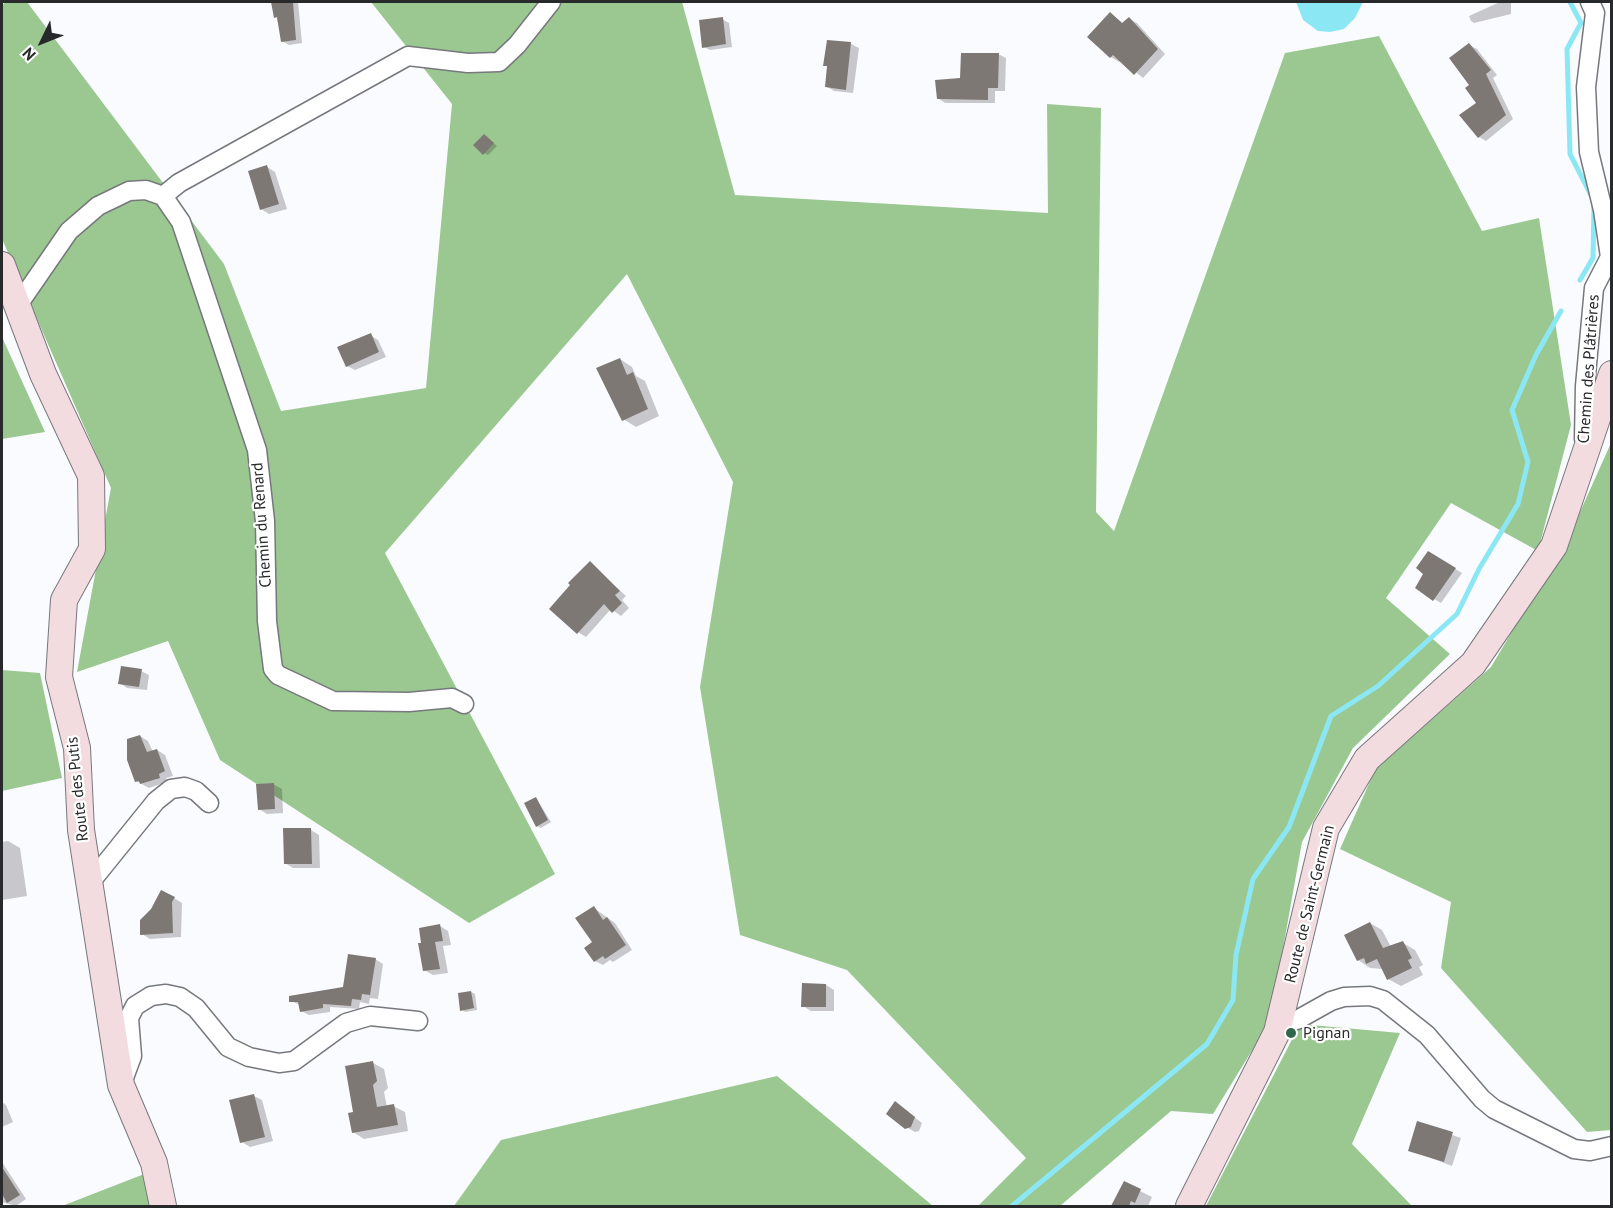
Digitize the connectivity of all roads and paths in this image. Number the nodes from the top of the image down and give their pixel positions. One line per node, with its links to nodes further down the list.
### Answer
1 (551, 2): 3 (street)
2 (1590, 2): 7 (street, Chemin des Plâtrières)
3 (163, 196): 5 (street); 8 (street, Chemin du Renard)
4 (2, 265): 5 (street, Route des Putis)
5 (18, 305): 10 (street, Route des Putis)
6 (1611, 374): 7 (street, Route de Saint-Germain)
7 (1583, 456): 11 (street, Route de Saint-Germain)
8 (464, 704)
9 (209, 802): 10 (street)
10 (89, 884): 13 (street, Route des Putis)
11 (1281, 1020): 14 (street); 16 (street, Route de Saint-Germain)
12 (418, 1021): 13 (street)
13 (121, 1085): 15 (street, Route des Putis)
14 (1611, 1146)
15 (163, 1206)
16 (1189, 1206)

